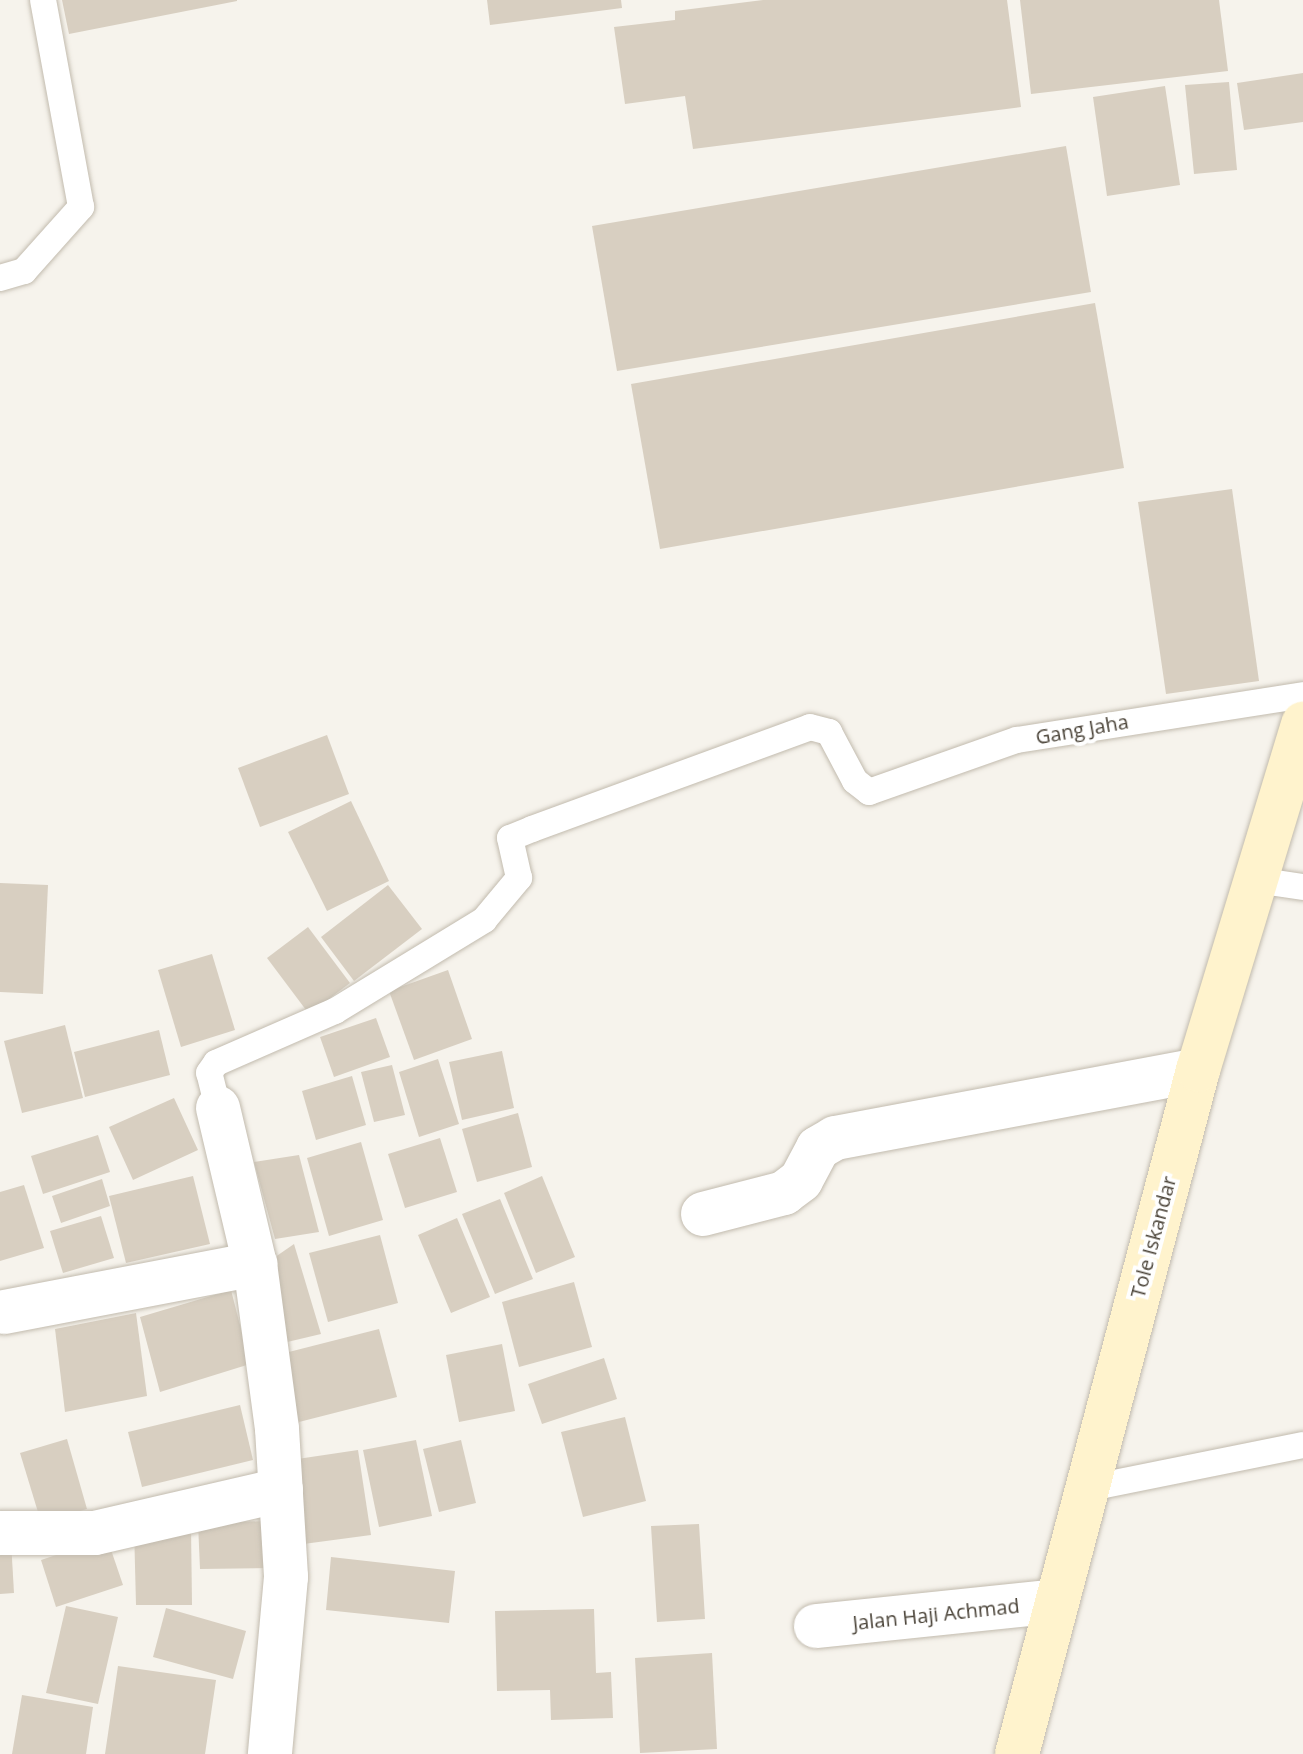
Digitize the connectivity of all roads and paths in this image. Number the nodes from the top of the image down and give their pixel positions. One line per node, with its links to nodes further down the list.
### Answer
1 (43, 0): 2 (lane)
2 (0, 278)
3 (1303, 695): 8 (lane, Gang Jaha)
4 (1303, 724): 5 (main road, Tole Iskandar)
5 (1256, 880): 6 (lane); 7 (main road, Tole Iskandar)
6 (1303, 887)
7 (1198, 1070): 9 (street); 13 (main road, Tole Iskandar)
8 (218, 1108): 10 (street)
9 (703, 1214)
10 (255, 1264): 11 (street); 14 (street)
11 (4, 1312)
12 (1303, 1445): 13 (lane)
13 (1085, 1489): 16 (main road, Tole Iskandar)
14 (281, 1490): 15 (street); 18 (street)
15 (0, 1533)
16 (1057, 1601): 17 (street, Jalan Haji Achmad); 19 (main road, Tole Iskandar)
17 (816, 1626)
18 (270, 1754)
19 (1017, 1754)

